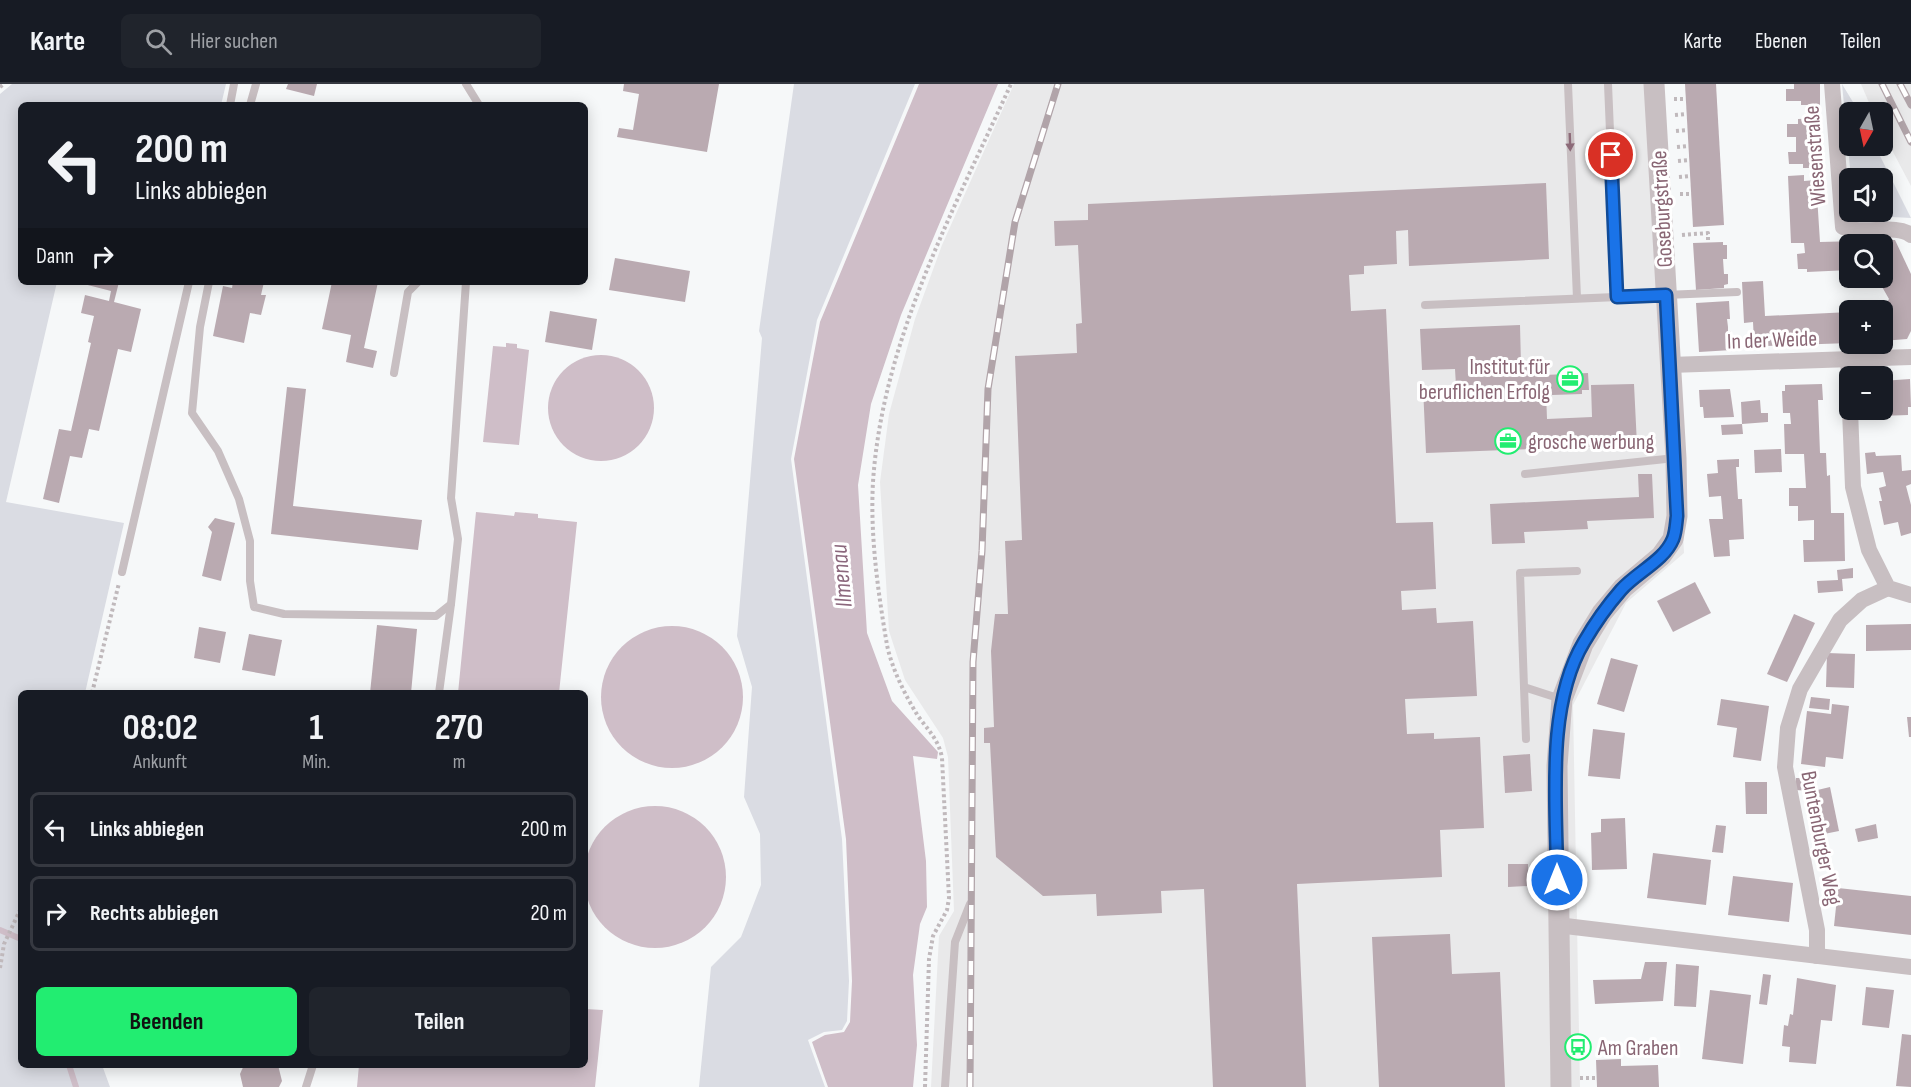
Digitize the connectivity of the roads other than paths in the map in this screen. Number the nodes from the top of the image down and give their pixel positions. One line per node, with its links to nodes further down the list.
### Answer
1 (234, 84): 8 (lane)
2 (256, 84): 9 (lane)
3 (466, 84): 10 (lane)
4 (1568, 84): 19 (lane, one-way to 19)
5 (1608, 84): 18 (lane)
6 (1654, 84): 17 (street, Goseburgstraße)
7 (1832, 84): 11 (street, Wiesenstraße)
8 (231, 102)
9 (251, 102)
10 (476, 102)
11 (1911, 235)
12 (188, 285): 30 (lane)
13 (208, 285): 33 (lane)
14 (415, 285): 25 (lane)
15 (466, 285): 33 (lane)
16 (1737, 292): 17 (lane)
17 (1666, 295): 18 (lane); 23 (street, Goseburgstraße)
18 (1617, 297): 19 (lane)
19 (1577, 298): 20 (lane)
20 (1425, 305)
21 (1911, 357): 22 (street, In der Weide)
22 (1848, 359): 23 (street, In der Weide); 24 (street)
23 (1670, 365): 27 (street, Goseburgstraße)
24 (1848, 366)
25 (394, 374)
26 (1850, 420): 31 (street)
27 (1676, 458): 28 (lane); 36 (street, Goseburgstraße)
28 (1525, 474)
29 (1576, 571): 34 (lane)
30 (122, 572)
31 (1888, 588): 32 (street); 40 (street, Buntenburger Weg)
32 (1911, 595)
33 (451, 604): 35 (lane)
34 (1524, 687): 36 (lane); 37 (lane)
35 (439, 690)
36 (1562, 699): 39 (street, Goseburgstraße)
37 (1526, 739)
38 (970, 904): 45 (lane)
39 (1557, 926): 40 (street); 43 (street, Goseburgstraße)
40 (1817, 956): 41 (street)
41 (1911, 967)
42 (312, 1068): 44 (lane)
43 (1567, 1083)
44 (306, 1087)
45 (945, 1087)

